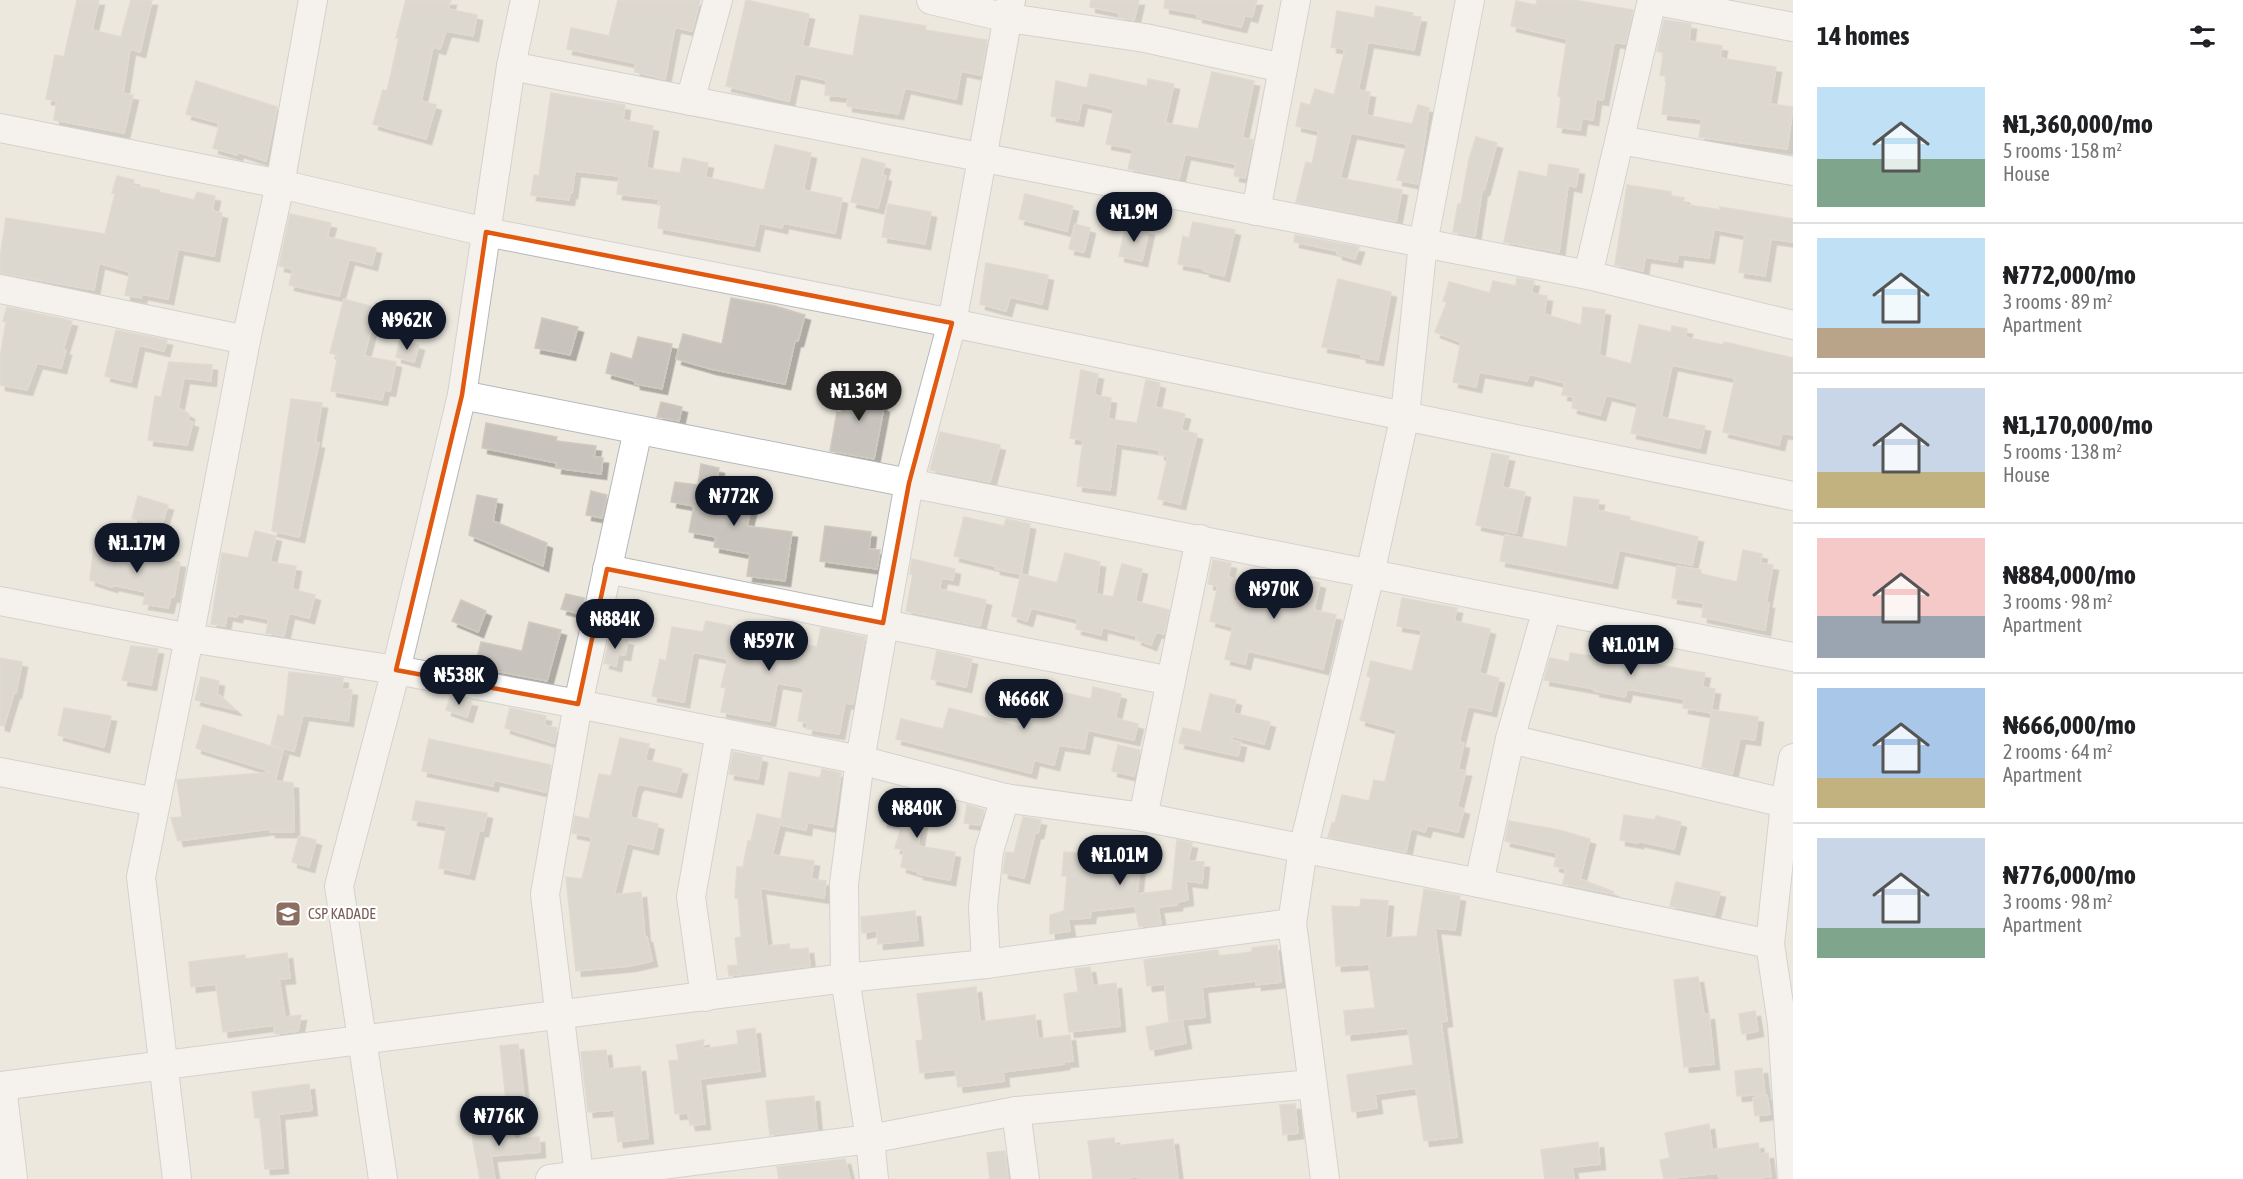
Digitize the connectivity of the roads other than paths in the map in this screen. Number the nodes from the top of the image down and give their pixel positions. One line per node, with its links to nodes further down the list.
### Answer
1 (313, 0): 17 (street)
2 (525, 0): 10 (street)
3 (718, 0): 12 (street)
4 (931, 0): 8 (street)
5 (1296, 0): 11 (street)
6 (1470, 0): 20 (street)
7 (1652, 0): 9 (street); 14 (street)
8 (1010, 9): 11 (street); 15 (street)
9 (1793, 27)
10 (511, 66): 12 (street); 19 (street)
11 (1283, 68): 18 (street)
12 (690, 101): 15 (street)
13 (0, 128): 17 (street)
14 (1620, 140): 16 (street); 21 (street)
15 (983, 158): 18 (street); 23 (street)
16 (1793, 171)
17 (280, 184): 19 (street); 25 (street)
18 (1256, 211): 20 (street)
19 (486, 232): 23 (street); 26 (street)
20 (1423, 243): 21 (street); 27 (street)
21 (1588, 275): 24 (street)
22 (0, 289): 25 (street)
23 (952, 323): 27 (street); 29 (street)
24 (1793, 325)
25 (246, 340): 37 (street)
26 (462, 395): 28 (street); 39 (street)
27 (1405, 415): 30 (street); 33 (street)
28 (638, 430): 29 (street); 32 (street)
29 (909, 483): 31 (street); 36 (street)
30 (1793, 496)
31 (1200, 540): 33 (street); 40 (street)
32 (607, 569): 36 (street); 41 (street)
33 (1370, 574): 35 (street); 51 (street)
34 (0, 601): 37 (street)
35 (1547, 609): 38 (street); 43 (street)
36 (883, 623): 40 (street); 45 (street)
37 (189, 638): 39 (street); 48 (street)
38 (1793, 657)
39 (396, 670): 41 (street); 60 (street)
40 (1171, 681): 50 (street)
41 (578, 704): 42 (street); 58 (street)
42 (720, 732): 45 (street); 57 (street)
43 (1510, 739): 49 (street); 52 (street)
44 (1793, 758): 49 (street)
45 (860, 760): 47 (street); 56 (street)
46 (0, 772): 48 (street)
47 (1005, 798): 50 (street); 55 (street)
48 (156, 802): 61 (street)
49 (1785, 803): 54 (street)
50 (1143, 817): 51 (street)
51 (1303, 849): 52 (street); 53 (street)
52 (1479, 883): 54 (street)
53 (1292, 923): 55 (street); 62 (street)
54 (1770, 944): 59 (street)
55 (986, 964): 56 (street)
56 (845, 978): 57 (street); 65 (street)
57 (705, 997): 58 (street)
58 (560, 1016): 60 (street); 67 (street)
59 (1787, 1023): 75 (street)
60 (362, 1041): 61 (street); 70 (street)
61 (163, 1065): 63 (street); 69 (street)
62 (1312, 1084): 64 (street); 74 (street)
63 (1, 1086): 68 (street)
64 (1017, 1111): 65 (street); 73 (street)
65 (870, 1139): 66 (street); 72 (street)
66 (702, 1170): 67 (street)
67 (579, 1175): 71 (street)
68 (13, 1179)
69 (177, 1179)
70 (383, 1179)
71 (550, 1179)
72 (874, 1179)
73 (1025, 1179)
74 (1325, 1179)
75 (1792, 1179)

